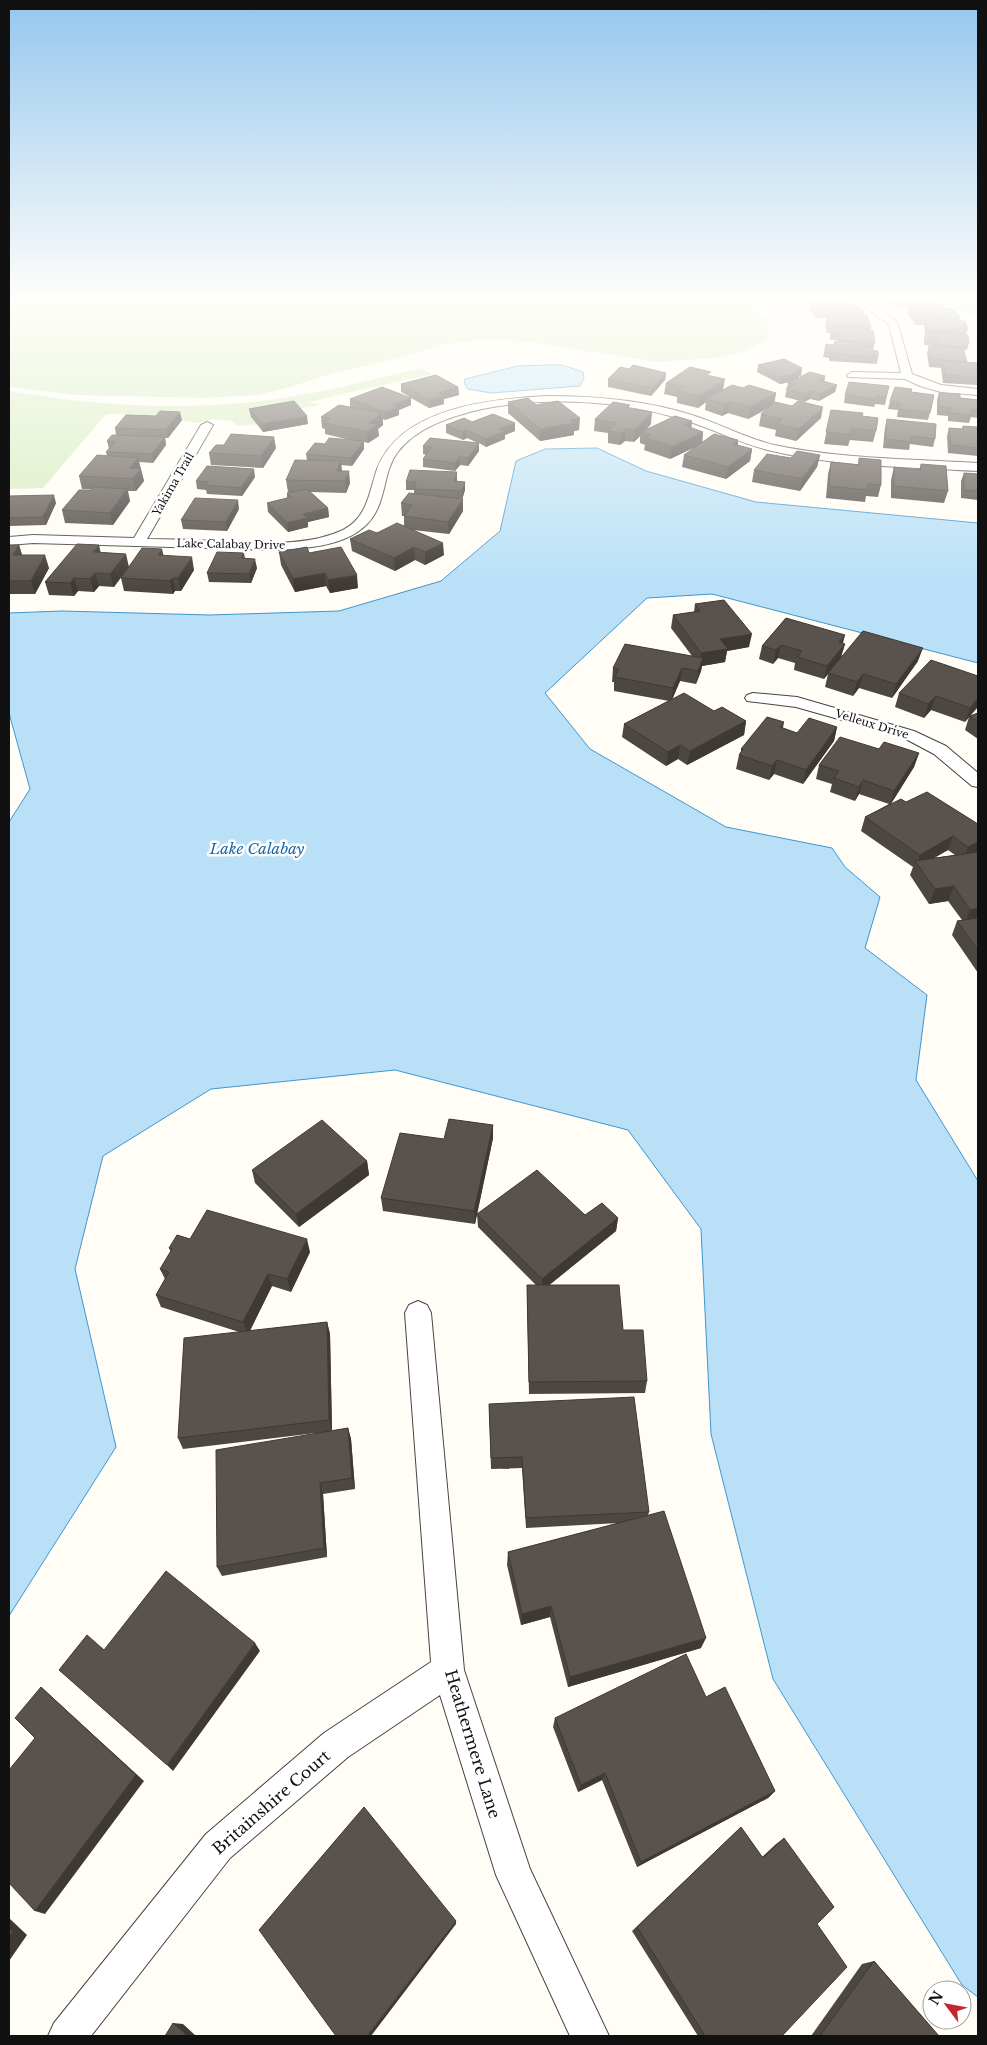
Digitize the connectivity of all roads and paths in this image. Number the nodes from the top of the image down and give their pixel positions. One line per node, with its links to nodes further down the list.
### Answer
1 (207, 426): 4 (street, Yakima Trail)
2 (978, 467): 4 (street, Lake Calabay Drive)
3 (9, 541): 4 (street, Lake Calabay Drive)
4 (138, 542)
5 (753, 698): 6 (street, Velleux Drive)
6 (978, 782)
7 (418, 1313): 8 (street, Heathermere Lane)
8 (448, 1670): 9 (street, Britainshire Court); 10 (street, Heathermere Lane)
9 (67, 2036)
10 (590, 2036)

